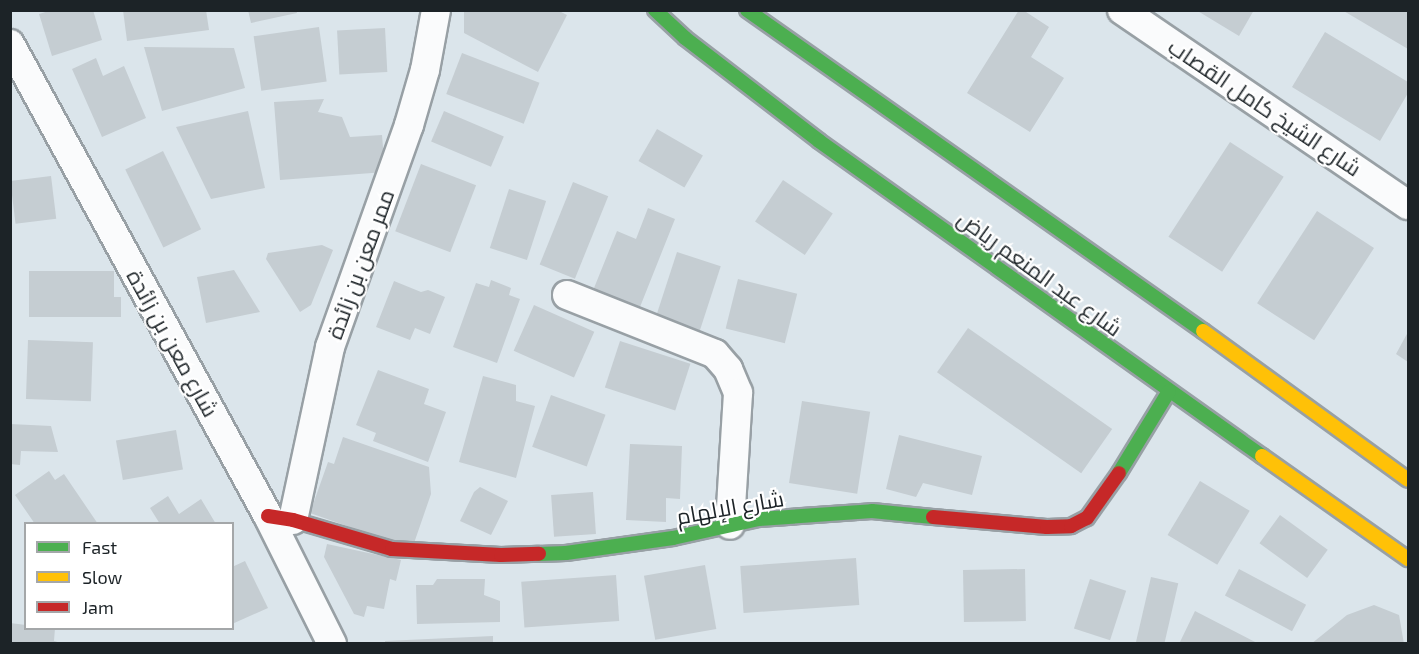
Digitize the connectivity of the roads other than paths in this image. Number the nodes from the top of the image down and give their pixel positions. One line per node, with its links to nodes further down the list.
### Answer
1 (436, 10): 10 (street, ممر معن بن زائدة)
2 (655, 10): 8 (main road, شارع عبد المنعم رياض)
3 (747, 10): 9 (main road, شارع عبد المنعم رياض)
4 (1122, 10): 6 (street, شارع الشيخ كامل القصاب)
5 (10, 44): 10 (street, شارع معن بن زائدة)
6 (1408, 205)
7 (567, 295): 11 (street)
8 (1169, 391): 11 (main road, شارع الإلهام); 12 (main road, شارع عبد المنعم رياض)
9 (1408, 480)
10 (280, 518): 11 (main road, شارع الإلهام); 13 (street, شارع معن بن زائدة)
11 (730, 525)
12 (1408, 559)
13 (332, 644)

